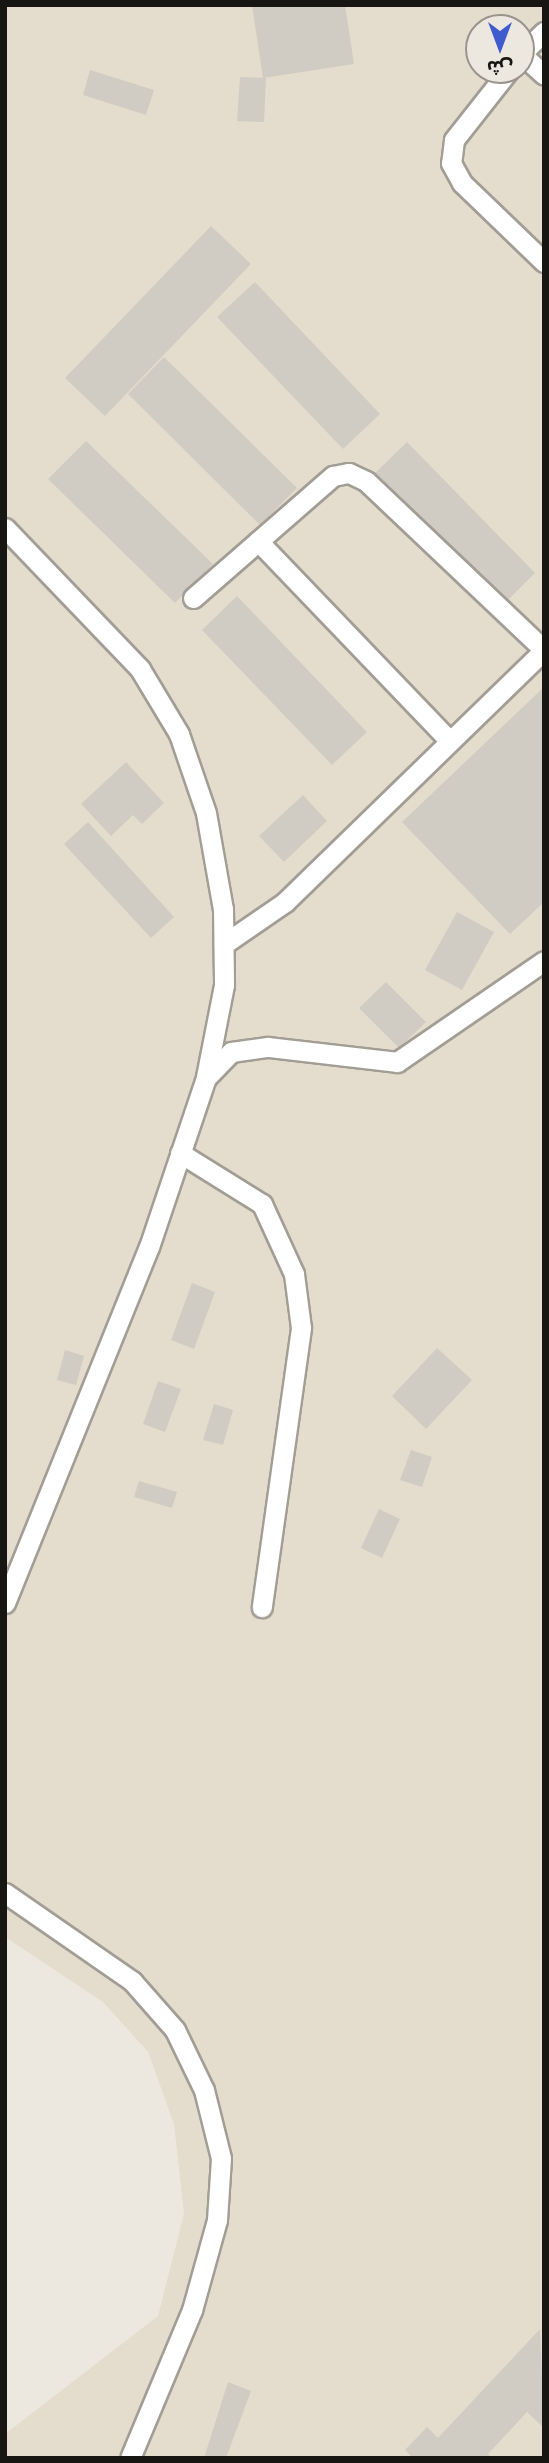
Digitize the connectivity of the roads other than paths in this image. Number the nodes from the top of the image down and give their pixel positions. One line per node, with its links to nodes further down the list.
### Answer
1 (498, 84): 2 (lane)
2 (544, 262)
3 (5, 528): 8 (lane)
4 (258, 541): 5 (lane); 6 (lane); 7 (lane)
5 (193, 598)
6 (544, 650): 7 (lane)
7 (448, 739): 8 (lane)
8 (224, 944): 10 (lane)
9 (544, 961): 10 (lane)
10 (206, 1078): 11 (lane)
11 (180, 1153): 12 (lane); 13 (lane)
12 (5, 1603)
13 (262, 1607)
14 (5, 1893): 15 (lane)
15 (130, 2458)

